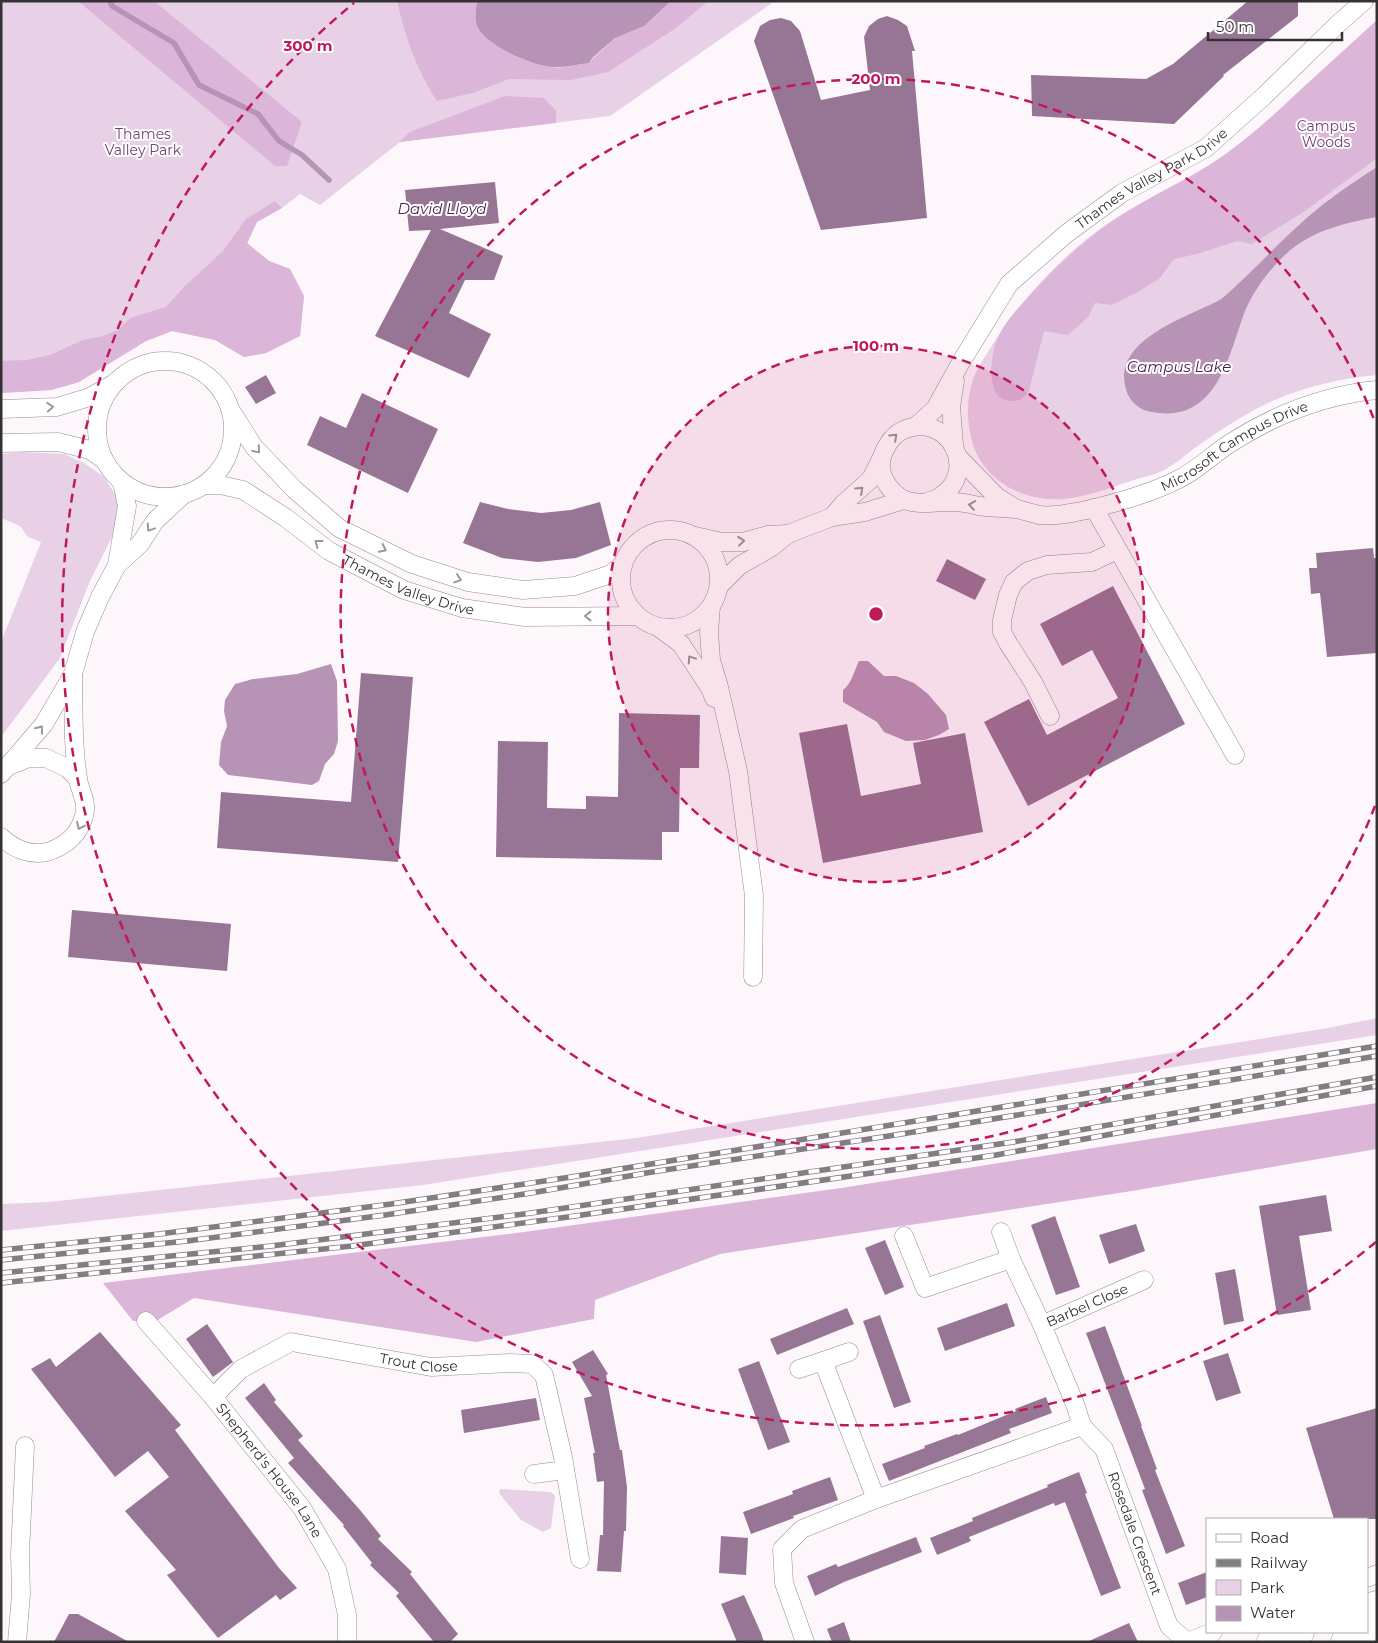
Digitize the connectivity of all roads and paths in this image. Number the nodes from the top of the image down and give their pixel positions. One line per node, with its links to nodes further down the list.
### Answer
1 (1364, 1): 2 (street, Thames Valley Park Drive)
2 (957, 370): 7 (street, Thames Valley Park Drive); 9 (street, Thames Valley Park Drive)
3 (113, 384): 5 (street, one-way to 3); 6 (street); 11 (street)
4 (1377, 390): 17 (street, Microsoft Campus Drive)
5 (1, 409)
6 (230, 409): 13 (street); 24 (street, Thames Valley Drive, one-way to 24)
7 (916, 426): 9 (street); 10 (street, one-way to 7)
8 (1, 443): 11 (street)
9 (956, 451): 16 (street); 18 (street)
10 (881, 459): 15 (street); 19 (street, one-way to 10)
11 (104, 460): 12 (street)
12 (122, 482): 14 (street); 23 (street)
13 (204, 485): 14 (street); 27 (street, Thames Valley Drive, one-way to 13)
14 (184, 494): 23 (street, one-way to 23)
15 (904, 500): 16 (street); 19 (street)
16 (927, 502): 18 (street, Microsoft Campus Drive, one-way to 16)
17 (1094, 508): 18 (street, Microsoft Campus Drive); 22 (street)
18 (1017, 510)
19 (832, 517): 20 (street)
20 (788, 534): 21 (street, one-way to 20); 25 (street)
21 (694, 536): 24 (street); 25 (street)
22 (1117, 550): 30 (street); 32 (street)
23 (117, 565): 29 (street)
24 (622, 566): 27 (street)
25 (720, 585): 26 (street)
26 (711, 606): 28 (street); 31 (street)
27 (636, 616): 28 (street)
28 (658, 627): 31 (street, one-way to 28)
29 (73, 674): 33 (street, one-way to 29); 34 (street)
30 (1050, 716)
31 (730, 732): 36 (street)
32 (1235, 755)
33 (5, 770): 34 (street)
34 (78, 780): 35 (street, one-way to 35)
35 (1, 837)
36 (753, 977)
37 (1001, 1232): 39 (street, Barbel Close)
38 (904, 1236): 39 (street)
39 (1011, 1259): 42 (street, Barbel Close)
40 (1144, 1280): 42 (street, Barbel Close)
41 (146, 1321): 46 (street, Shepherd's House Lane)
42 (1042, 1325): 47 (street, Rosedale Crescent)
43 (849, 1352): 44 (street)
44 (823, 1361): 45 (street); 51 (street)
45 (799, 1369)
46 (213, 1397): 49 (street, Trout Close); 57 (street, Shepherd's House Lane)
47 (1082, 1426): 51 (street); 59 (street, Rosedale Crescent)
48 (25, 1446): 56 (street)
49 (565, 1470): 50 (street); 52 (street, Trout Close)
50 (534, 1474)
51 (876, 1499): 58 (street)
52 (580, 1559)
53 (1377, 1631): 61 (main road)
54 (1210, 1633): 59 (street)
55 (1297, 1633): 60 (main road)
56 (17, 1642)
57 (347, 1642)
58 (805, 1642)
59 (1186, 1642)
60 (1272, 1642)
61 (1345, 1642)

